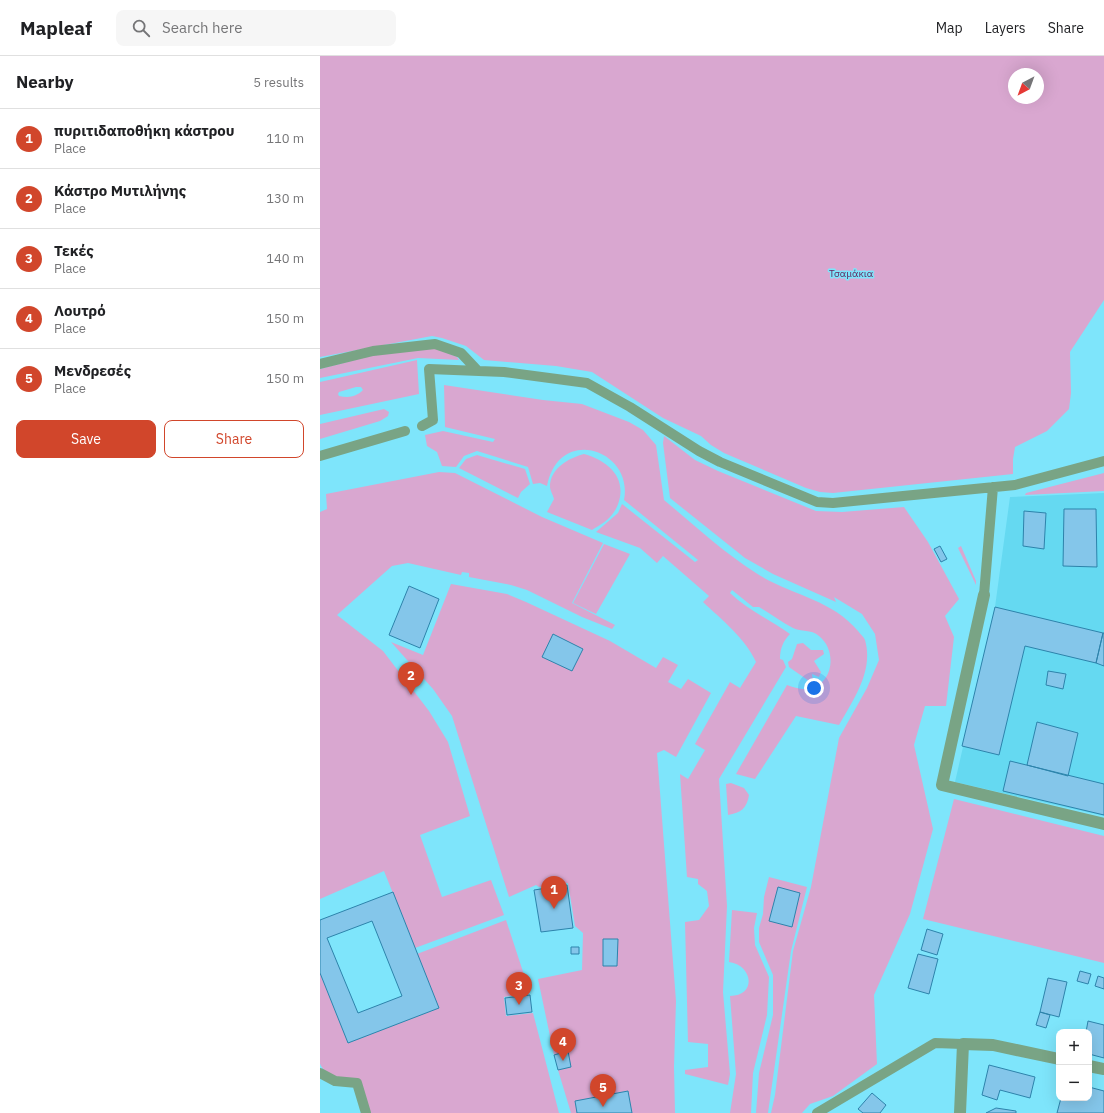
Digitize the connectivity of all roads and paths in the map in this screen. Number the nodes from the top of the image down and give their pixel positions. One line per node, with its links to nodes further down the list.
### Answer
1 (320, 364): 2 (lane)
2 (477, 370): 3 (lane); 7 (lane)
3 (422, 426)
4 (405, 431): 5 (lane)
5 (320, 456)
6 (1104, 461): 7 (lane)
7 (993, 487): 8 (lane)
8 (984, 594): 9 (street)
9 (1104, 824)
10 (964, 1044): 11 (street); 16 (lane); 17 (street)
11 (1056, 1058)
12 (1092, 1067): 13 (street)
13 (1104, 1069)
14 (320, 1073): 15 (lane)
15 (366, 1113)
16 (818, 1113)
17 (960, 1113)

